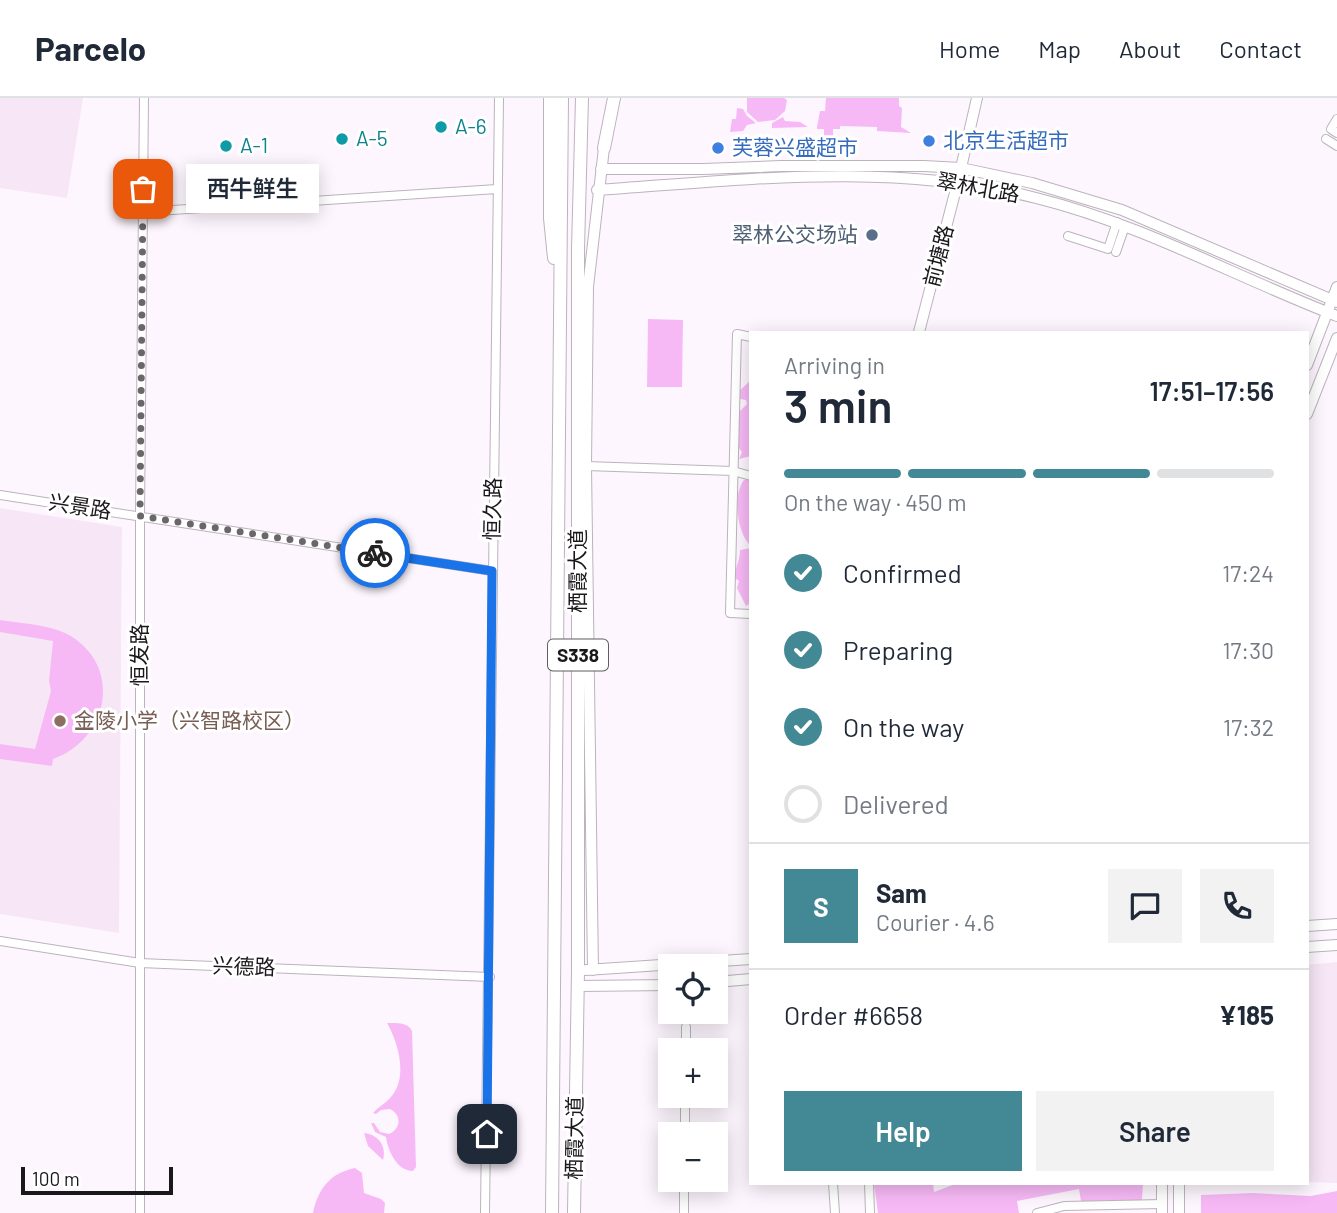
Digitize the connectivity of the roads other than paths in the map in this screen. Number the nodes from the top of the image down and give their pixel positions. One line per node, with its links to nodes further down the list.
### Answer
1 (144, 98): 19 (street, 恒发路)
2 (499, 98): 17 (street, 恒久路)
3 (550, 98): 26 (main road)
4 (562, 98): 26 (main road, 栖霞大道 / S338)
5 (582, 98): 47 (main road, 栖霞大道 / S338)
6 (605, 98): 13 (main road)
7 (614, 98): 13 (main road)
8 (977, 98): 15 (main road, 前塘路)
9 (1337, 119): 10 (street)
10 (1337, 133)
11 (1326, 139): 12 (street)
12 (1337, 146)
13 (604, 148): 14 (main road)
14 (601, 169): 15 (main road, 翠林北路); 18 (main road)
15 (961, 169): 16 (main road, 前塘路); 24 (main road, 翠林北路)
16 (958, 181): 18 (main road, 翠林北路); 20 (main road, 翠林北路); 27 (main road, 前塘路)
17 (497, 188): 19 (street); 37 (street, 恒久路)
18 (597, 190): 32 (main road)
19 (142, 212): 36 (street, 恒发路)
20 (1121, 224): 21 (street); 22 (street); 25 (main road, 翠林北路)
21 (1068, 236)
22 (1116, 252)
23 (1337, 287): 24 (main road)
24 (1334, 301): 25 (main road)
25 (1332, 314): 30 (main road)
26 (560, 328): 63 (main road, 栖霞大道 / S338)
27 (919, 331)
28 (749, 337): 33 (street)
29 (1337, 338): 31 (main road)
30 (1309, 361)
31 (1309, 409)
32 (586, 466): 33 (street); 46 (main road)
33 (733, 471): 34 (street); 38 (street)
34 (749, 475)
35 (0, 495): 36 (street, 兴景路)
36 (140, 516): 37 (street, 兴景路); 45 (street, 恒发路)
37 (492, 571): 48 (street, 恒久路)
38 (749, 614)
39 (1337, 924): 40 (main road)
40 (1309, 926)
41 (0, 941): 45 (street, 兴德路)
42 (1337, 945): 43 (main road)
43 (1309, 947)
44 (749, 960): 46 (main road)
45 (139, 963): 48 (street, 兴德路); 61 (street, 恒发路)
46 (593, 970): 47 (main road)
47 (578, 971): 52 (main road, 栖霞大道 / S338)
48 (490, 977): 62 (street, 恒久路)
49 (749, 979): 50 (main road)
50 (728, 981)
51 (658, 985): 52 (main road)
52 (578, 986): 64 (main road, 栖霞大道 / S338)
53 (686, 1027): 54 (street)
54 (686, 1038)
55 (834, 1185): 66 (street)
56 (869, 1185): 67 (street)
57 (1162, 1185): 60 (main road)
58 (1180, 1185): 69 (main road)
59 (684, 1192): 65 (street)
60 (1162, 1209): 68 (street)
61 (140, 1213)
62 (485, 1213)
63 (552, 1213)
64 (574, 1213)
65 (684, 1213)
66 (835, 1213)
67 (870, 1213)
68 (1037, 1213)
69 (1180, 1213)

